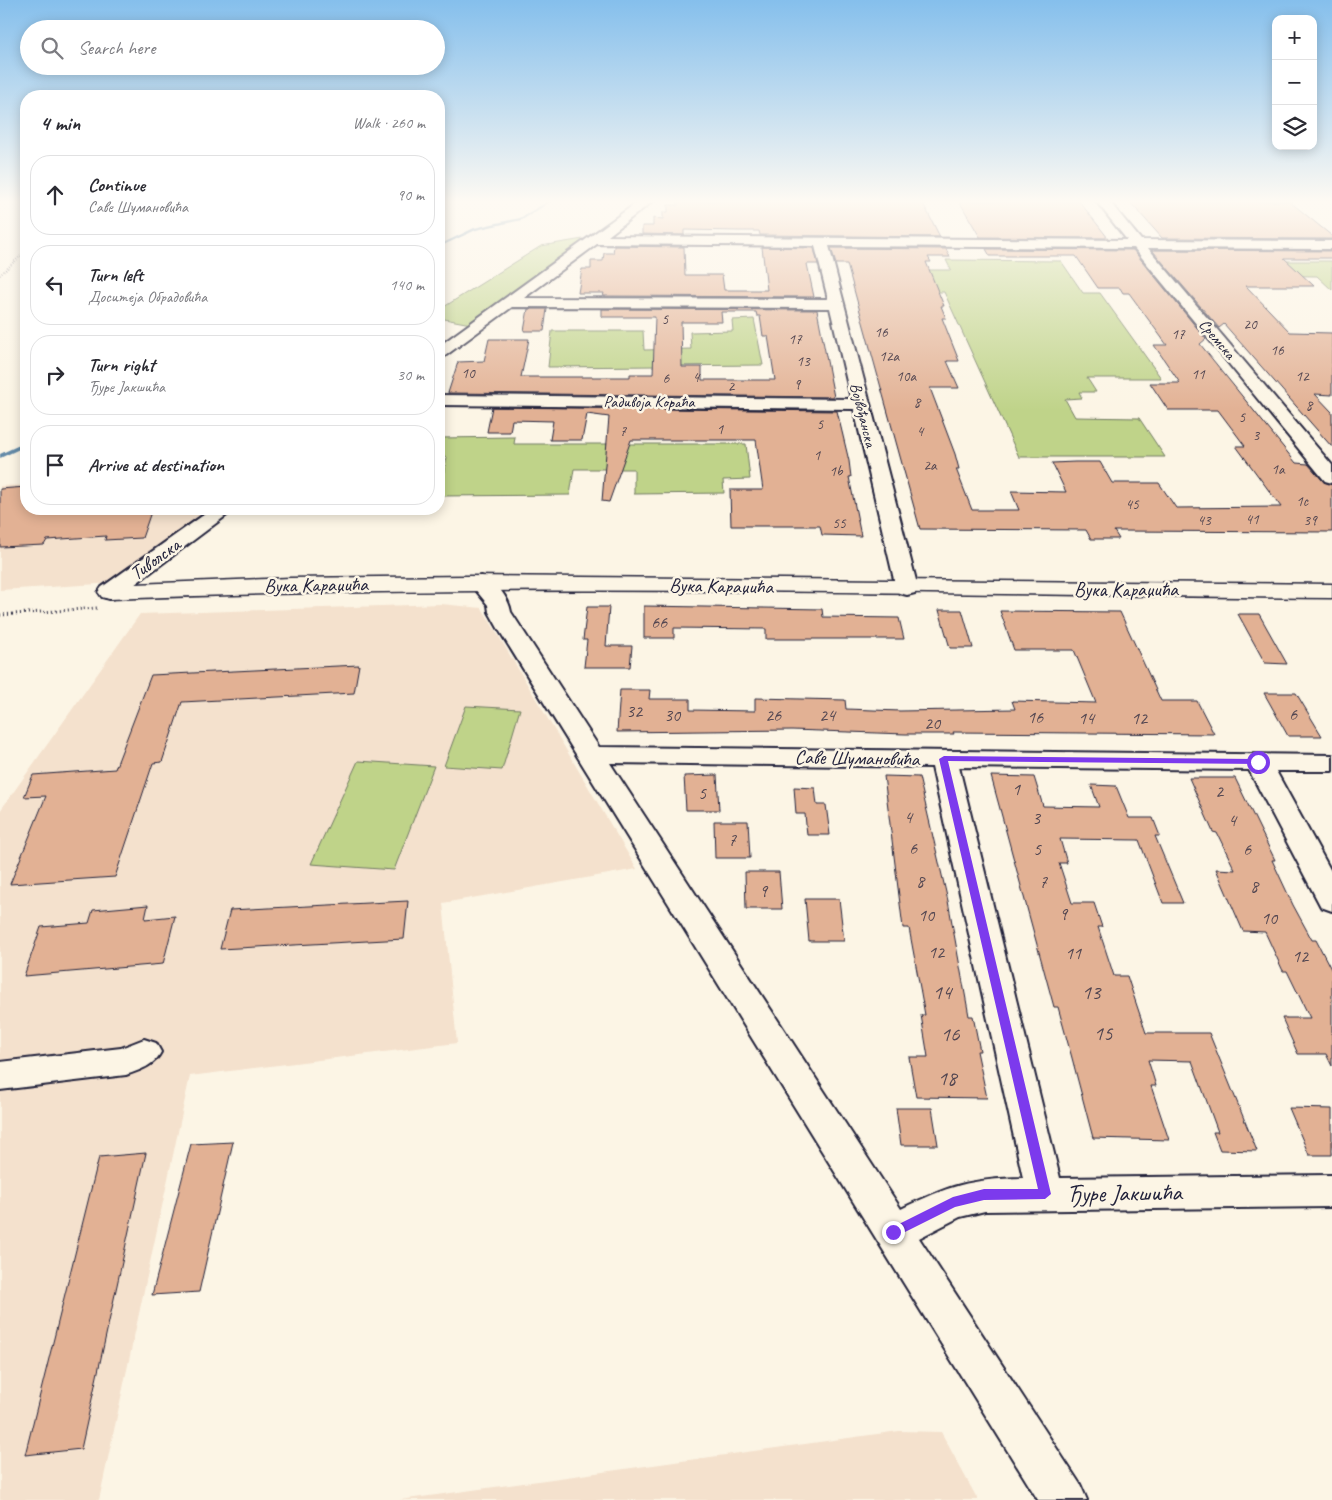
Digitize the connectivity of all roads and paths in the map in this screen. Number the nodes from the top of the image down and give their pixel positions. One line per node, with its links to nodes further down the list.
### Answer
1 (552, 271): 4 (street)
2 (828, 271): 5 (street, Војвођанска)
3 (1160, 271): 9 (street, Сремска)
4 (509, 302): 5 (street); 6 (street)
5 (835, 304): 8 (street, Војвођанска)
6 (445, 349)
7 (445, 400): 8 (street, Радивоја Кораћа)
8 (860, 404): 12 (street, Војвођанска)
9 (1332, 477)
10 (217, 515): 14 (street, Тиволска)
11 (481, 583): 12 (main road, Вука Караџића); 14 (main road, Вука Караџића); 15 (street)
12 (907, 588): 13 (main road, Вука Караџића)
13 (1332, 591)
14 (110, 592)
15 (592, 755): 16 (street, Саве Шумановића); 24 (street)
16 (944, 759): 17 (street, Саве Шумановића); 23 (street)
17 (1258, 762): 18 (street, Саве Шумановића); 19 (street)
18 (1332, 763)
19 (1332, 900)
20 (144, 1052): 21 (street)
21 (0, 1076)
22 (1332, 1192): 23 (street, Ђуре Јакшића)
23 (1045, 1194): 24 (street, Ђуре Јакшића)
24 (893, 1232): 25 (street)
25 (1064, 1500)

